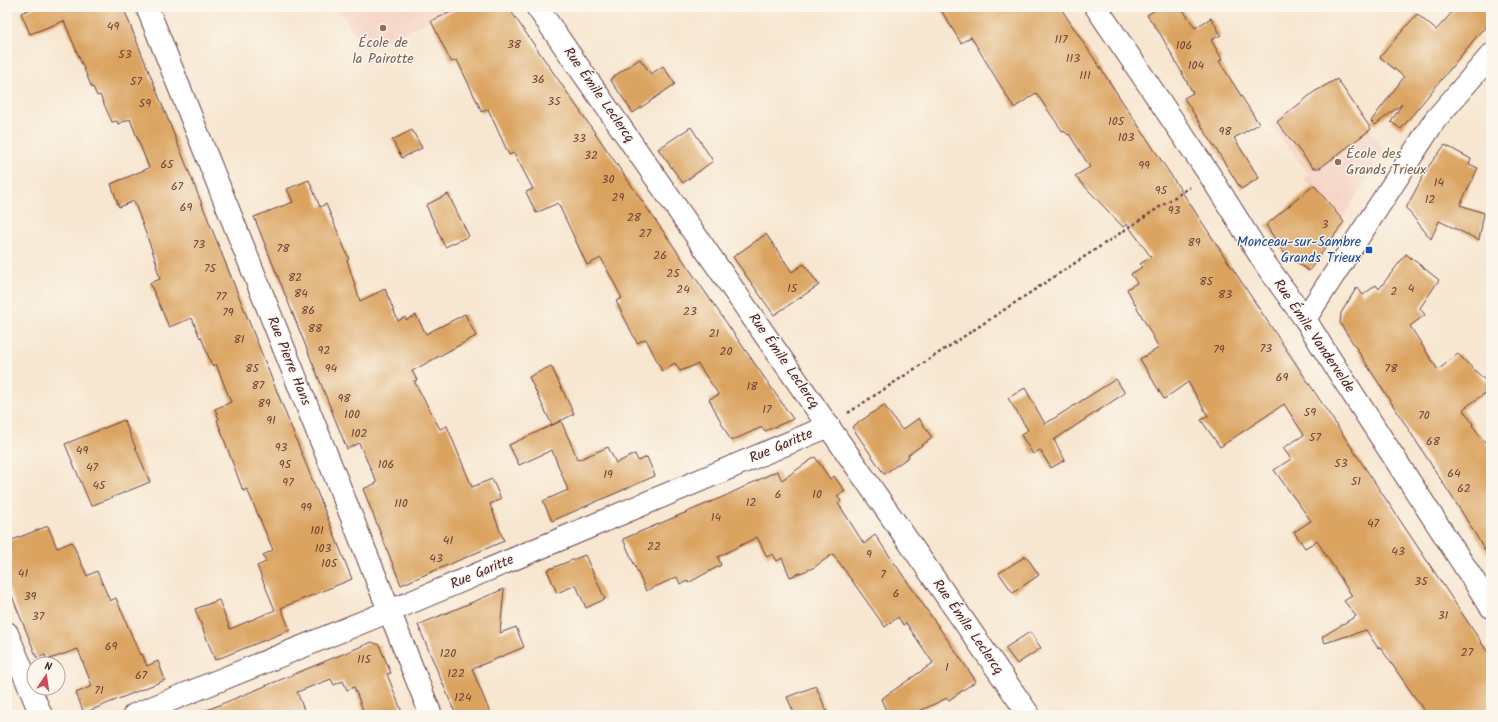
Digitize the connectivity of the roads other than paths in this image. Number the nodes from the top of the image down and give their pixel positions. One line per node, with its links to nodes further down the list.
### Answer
1 (147, 7): 8 (street, Rue Pierre Hans)
2 (537, 7): 6 (street, Rue Émile Leclercq)
3 (1096, 7): 5 (street, Rue Émile Vandervelde)
4 (1491, 55): 5 (street)
5 (1305, 319): 7 (street, Rue Émile Vandervelde)
6 (829, 426): 8 (street, Rue Garitte); 13 (street, Rue Émile Leclercq)
7 (1491, 606)
8 (390, 612): 11 (street, Rue Garitte); 12 (street, Rue Pierre Hans)
9 (7, 633): 10 (street)
10 (41, 715)
11 (134, 715)
12 (430, 715)
13 (1030, 715)

